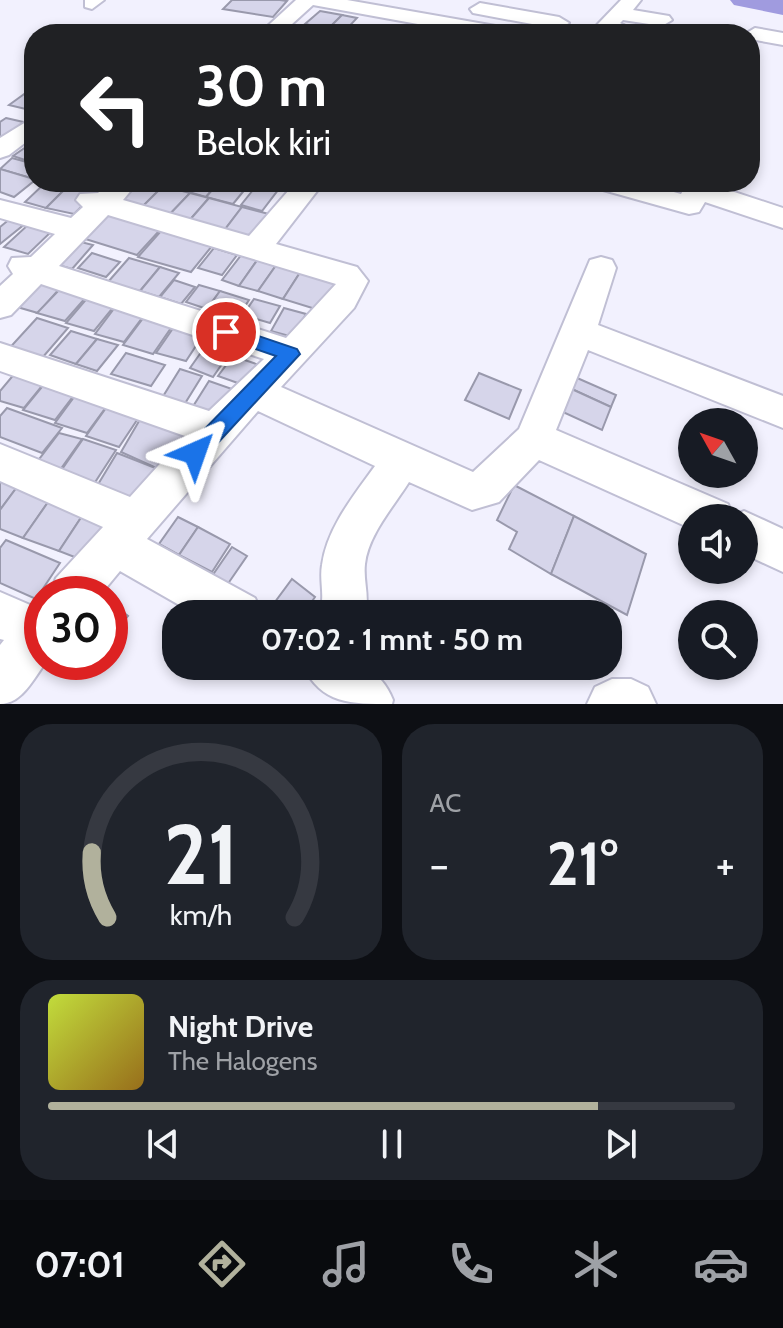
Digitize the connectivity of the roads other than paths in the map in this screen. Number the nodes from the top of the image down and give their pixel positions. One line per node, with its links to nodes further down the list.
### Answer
1 (307, 0): 7 (street)
2 (316, 0): 8 (street); 9 (street)
3 (671, 0): 12 (street)
4 (456, 4): 6 (street)
5 (625, 7): 10 (street); 11 (street)
6 (560, 23)
7 (286, 24)
8 (288, 24)
9 (412, 24)
10 (610, 24)
11 (653, 24)
12 (659, 24)
13 (760, 35): 14 (street)
14 (783, 39)
15 (24, 125): 16 (street)
16 (15, 147)
17 (301, 192): 25 (street)
18 (642, 192): 19 (street)
19 (697, 192)
20 (716, 192): 23 (street)
21 (101, 195): 24 (street); 25 (street)
22 (0, 209): 24 (street)
23 (783, 218)
24 (69, 227): 26 (street)
25 (255, 249): 31 (street)
26 (30, 267): 28 (street); 29 (street); 31 (street)
27 (601, 268): 30 (street)
28 (0, 288)
29 (0, 306)
30 (579, 332): 34 (street); 36 (street)
31 (291, 354): 33 (street)
32 (0, 357): 35 (street)
33 (254, 392): 35 (street); 37 (street)
34 (783, 412)
35 (215, 430): 40 (street)
36 (534, 439): 37 (street); 39 (street)
37 (403, 457): 45 (street)
38 (0, 462): 40 (street)
39 (681, 504)
40 (133, 536): 43 (street); 44 (street)
41 (758, 539): 42 (street)
42 (783, 551)
43 (91, 576)
44 (220, 600)
45 (345, 600)
46 (24, 632): 48 (street)
47 (344, 680): 49 (street)
48 (0, 683)
49 (369, 700)
50 (612, 704): 51 (street)
51 (631, 704)

